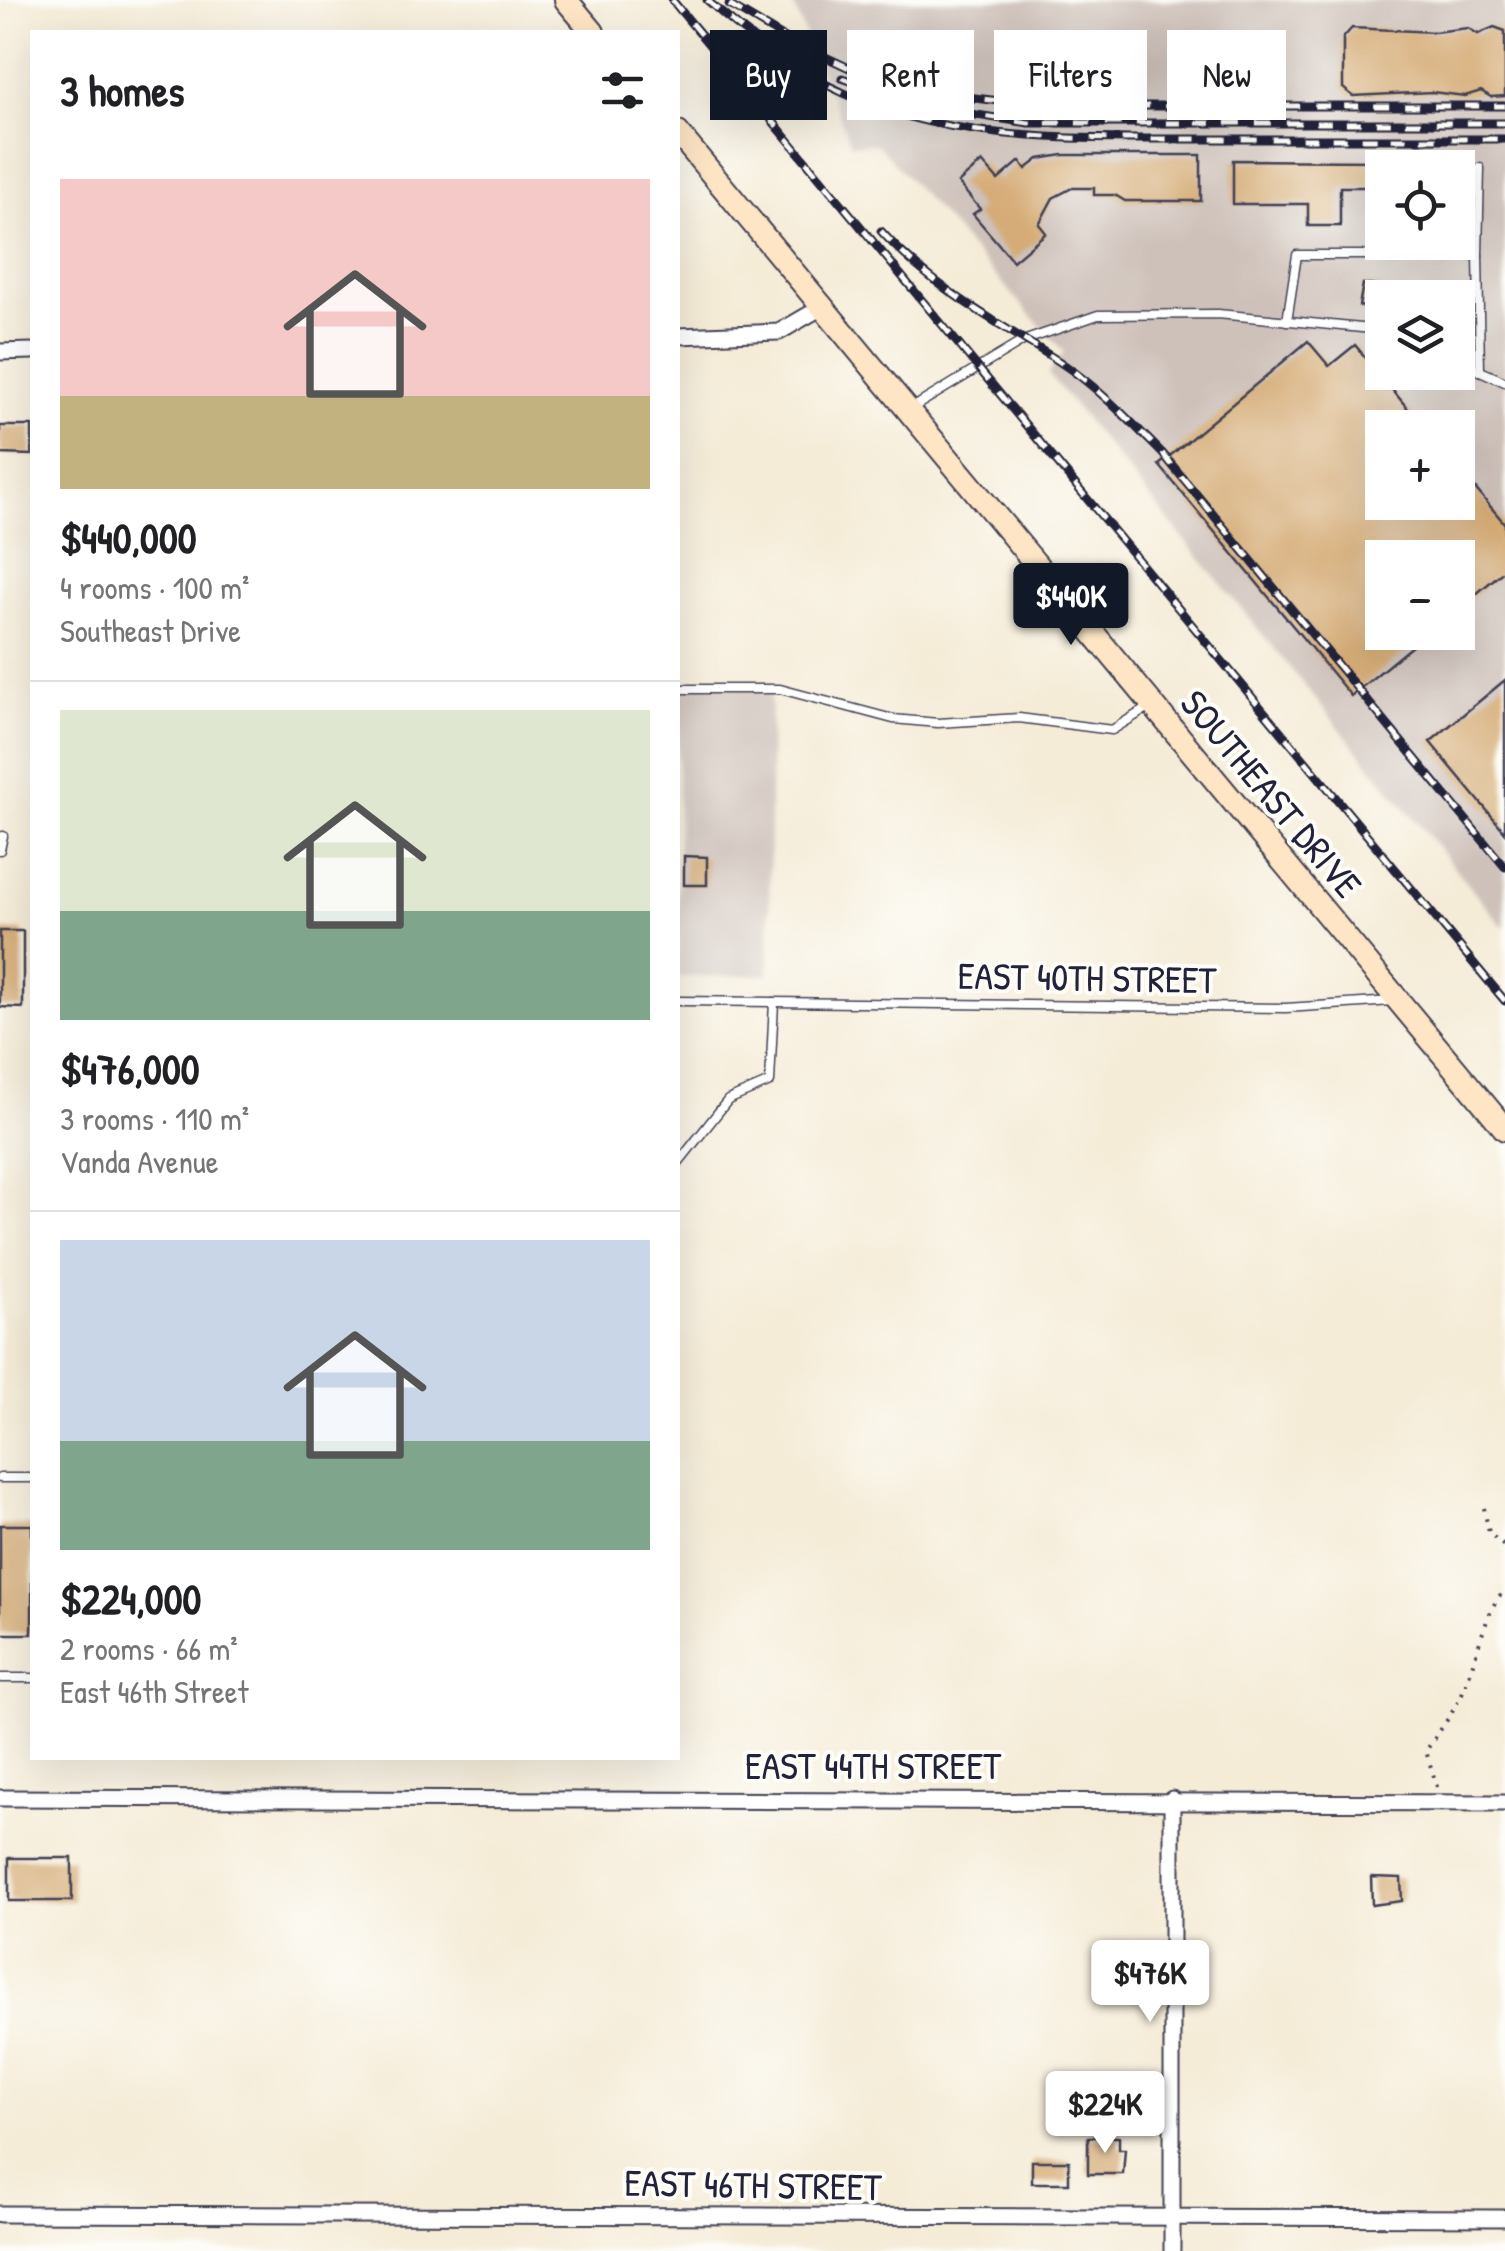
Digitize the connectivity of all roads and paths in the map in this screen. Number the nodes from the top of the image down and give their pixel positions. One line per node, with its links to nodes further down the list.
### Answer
1 (566, 0): 2 (main road)
2 (592, 30)
3 (680, 135): 6 (main road, SOUTHEAST DRIVE)
4 (1480, 168): 5 (lane)
5 (1478, 256): 7 (lane); 13 (lane)
6 (822, 307): 9 (street); 15 (main road, SOUTHEAST DRIVE)
7 (1288, 321): 8 (lane); 15 (lane)
8 (1365, 328)
9 (680, 336)
10 (30, 351): 11 (street)
11 (0, 352)
12 (1475, 368): 13 (lane)
13 (1480, 371): 14 (lane)
14 (1505, 382)
15 (908, 410): 17 (main road, SOUTHEAST DRIVE)
16 (680, 689): 17 (lane)
17 (1152, 705): 20 (main road, SOUTHEAST DRIVE)
18 (3, 836): 19 (lane)
19 (0, 850)
20 (1398, 1001): 22 (lane, EAST 40TH STREET); 23 (main road, SOUTHEAST DRIVE)
21 (680, 1002): 22 (lane, EAST 40TH STREET)
22 (774, 1002): 24 (lane)
23 (1505, 1129)
24 (680, 1160)
25 (0, 1478): 26 (lane)
26 (30, 1478)
27 (1484, 1508): 28 (path)
28 (1505, 1546)
29 (1505, 1590): 34 (path)
30 (0, 1678): 31 (lane)
31 (30, 1678)
32 (0, 1798): 33 (street, EAST 44TH STREET)
33 (1172, 1800): 34 (street, EAST 44TH STREET); 37 (street)
34 (1442, 1802): 35 (street, EAST 44TH STREET)
35 (1505, 1803)
36 (0, 2214): 37 (street, EAST 46TH STREET)
37 (1172, 2218): 38 (street, EAST 46TH STREET); 39 (street)
38 (1505, 2218)
39 (1172, 2251)

